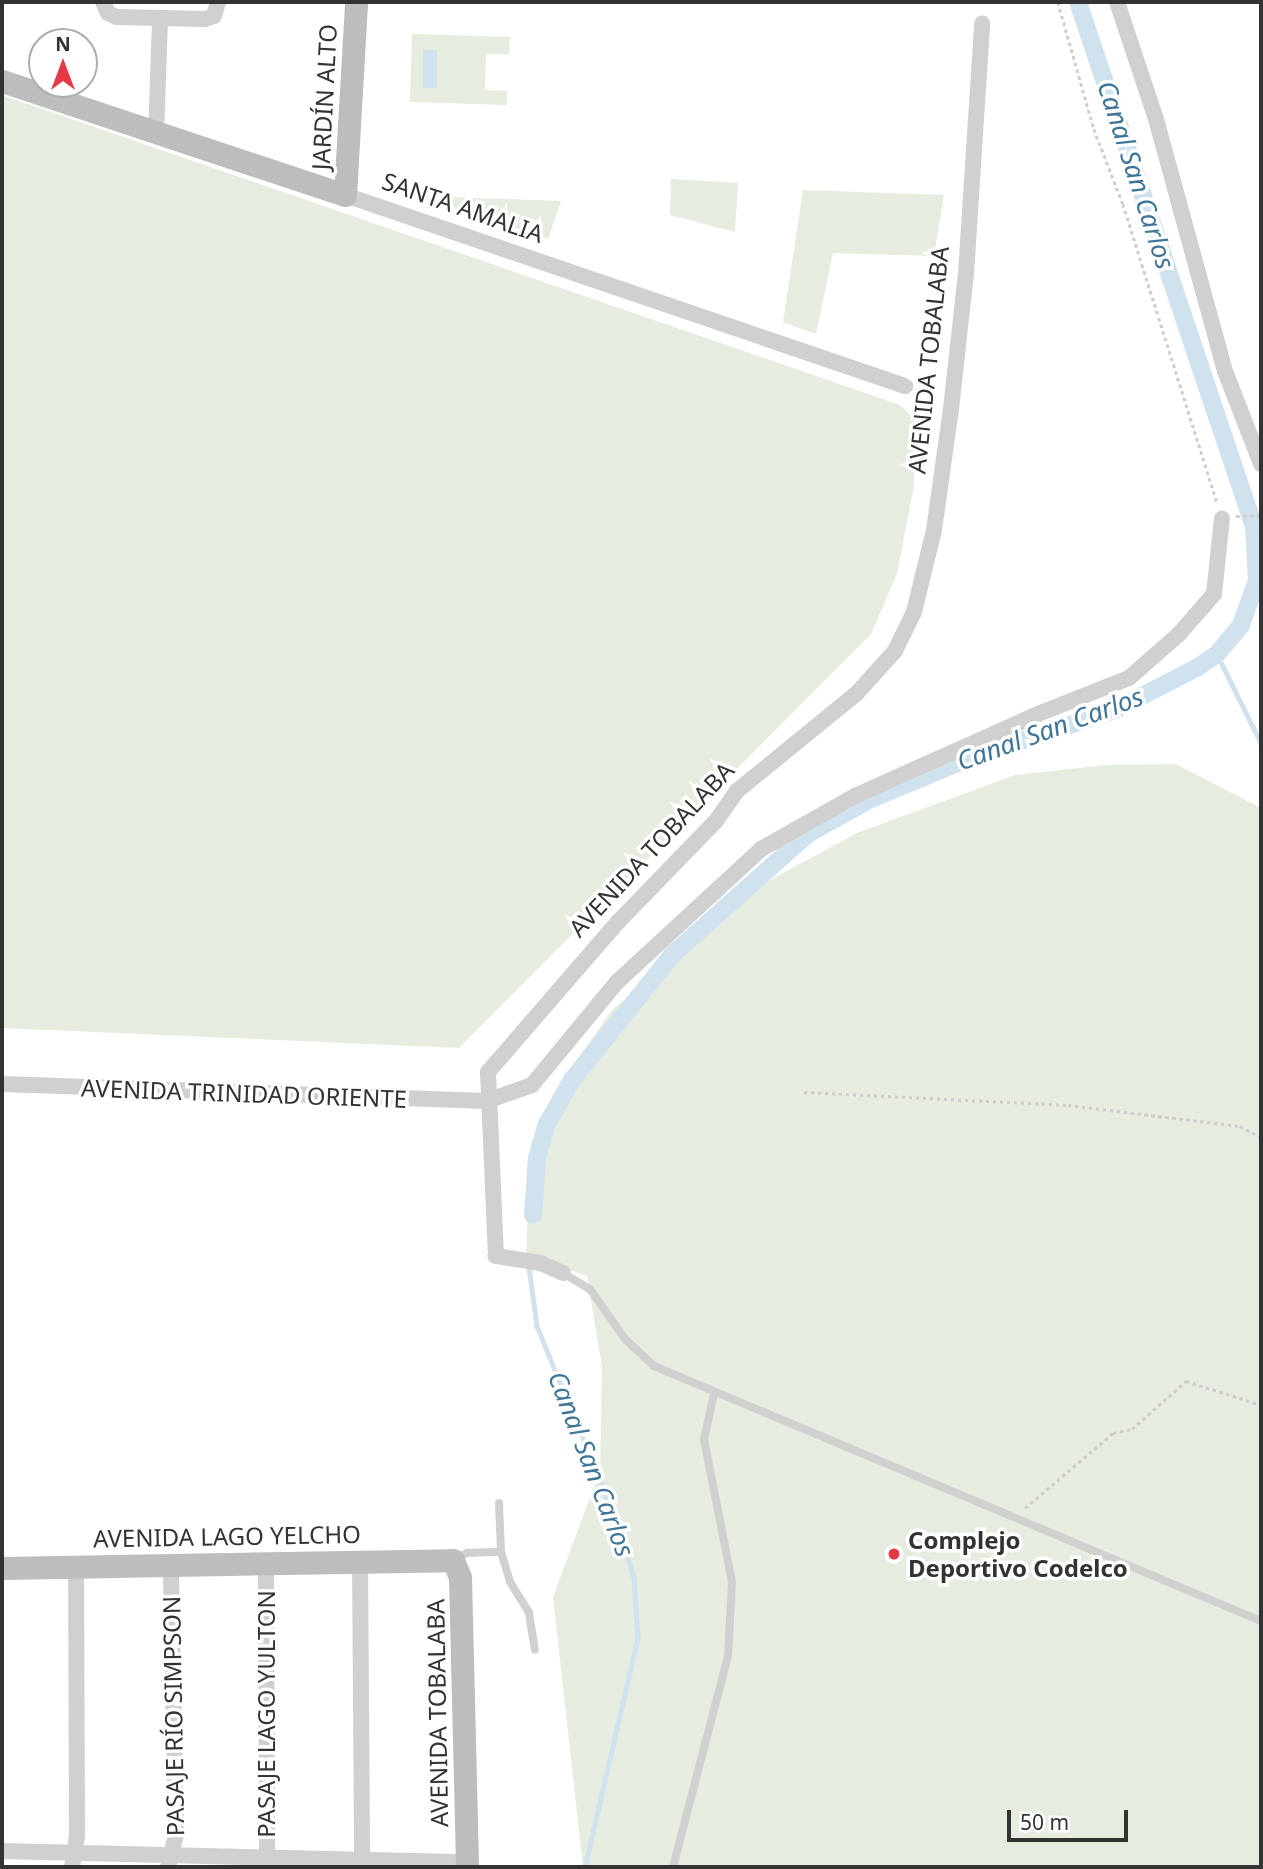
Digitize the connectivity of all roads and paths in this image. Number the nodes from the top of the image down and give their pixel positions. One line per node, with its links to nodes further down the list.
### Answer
1 (103, 2): 6 (street)
2 (218, 2): 6 (street)
3 (356, 2): 10 (street, JARDÍN ALTO)
4 (1058, 2): 14 (path)
5 (1117, 2): 12 (street)
6 (160, 18): 9 (street)
7 (982, 24): 17 (street, AVENIDA TOBALABA)
8 (2, 81): 9 (street, SANTA AMALIA)
9 (156, 135): 10 (street, SANTA AMALIA)
10 (345, 195): 11 (street, SANTA AMALIA)
11 (905, 386)
12 (1261, 464)
13 (1261, 515): 14 (path)
14 (1226, 517): 17 (street)
15 (2, 1084): 17 (street, AVENIDA TRINIDAD ORIENTE)
16 (804, 1092): 18 (path)
17 (487, 1101): 19 (street, AVENIDA TOBALABA)
18 (1261, 1137)
19 (563, 1273): 20 (lane)
20 (714, 1394): 23 (lane); 39 (lane)
21 (1261, 1405): 23 (path)
22 (499, 1503): 24 (lane)
23 (1013, 1518): 31 (lane)
24 (501, 1552): 26 (lane); 32 (lane)
25 (360, 1559): 26 (street, AVENIDA LAGO YELCHO); 27 (street, AVENIDA LAGO YELCHO); 37 (street)
26 (453, 1560): 38 (street, AVENIDA TOBALABA)
27 (266, 1562): 28 (street, AVENIDA LAGO YELCHO); 36 (street, PASAJE LAGO YULTON)
28 (171, 1564): 29 (street, AVENIDA LAGO YELCHO); 35 (street, PASAJE RÍO SIMPSON)
29 (76, 1566): 30 (street, AVENIDA LAGO YELCHO); 34 (street)
30 (2, 1568)
31 (1261, 1621)
32 (535, 1650)
33 (2, 1851): 34 (street)
34 (73, 1860): 35 (street)
35 (170, 1861): 36 (street)
36 (267, 1862): 37 (street)
37 (362, 1863): 38 (street)
38 (467, 1864)
39 (673, 1867)

